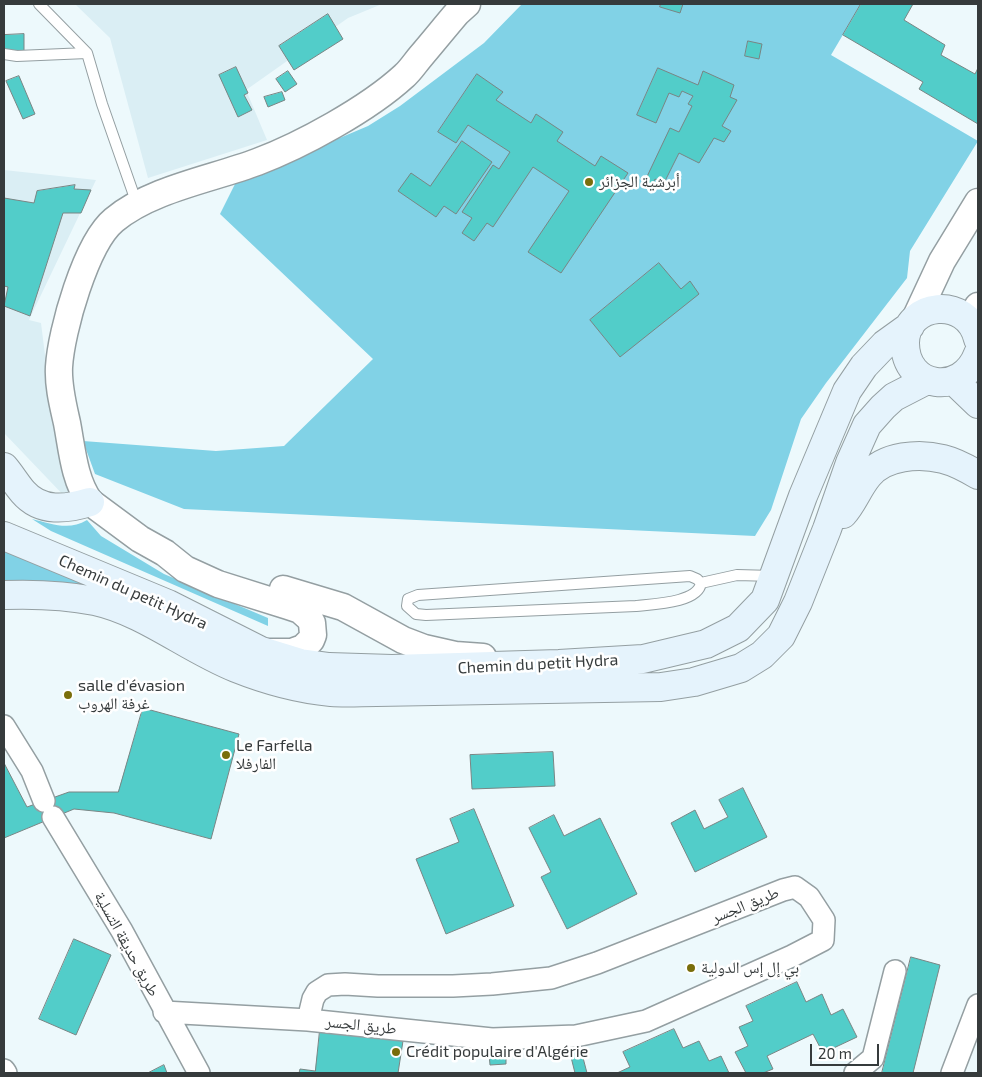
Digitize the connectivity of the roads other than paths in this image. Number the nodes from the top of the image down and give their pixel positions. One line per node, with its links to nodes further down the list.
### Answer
1 (39, 4): 3 (lane)
2 (467, 4): 6 (street)
3 (87, 53): 4 (lane); 6 (lane)
4 (4, 54)
5 (978, 202): 8 (street)
6 (137, 204): 15 (street)
7 (978, 306): 9 (street)
8 (913, 322): 9 (main road); 10 (main road); 19 (main road, Chemin du petit Hydra)
9 (978, 342): 11 (main road)
10 (927, 380): 11 (main road); 16 (main road, Chemin du petit Hydra)
11 (954, 381): 12 (main road)
12 (978, 404)
13 (4, 467): 15 (main road)
14 (978, 475): 16 (main road)
15 (90, 502): 18 (street)
16 (827, 529): 21 (main road, Chemin du petit Hydra)
17 (4, 536): 22 (main road, Chemin du petit Hydra)
18 (165, 553): 22 (street); 23 (street)
19 (774, 576): 20 (lane); 23 (main road, Chemin du petit Hydra)
20 (701, 583): 20 (lane)
21 (4, 595)
22 (261, 651): 23 (main road, Chemin du petit Hydra)
23 (559, 664)
24 (4, 726): 27 (street, طريق حديقة التسلية)
25 (896, 971): 32 (street)
26 (978, 1005): 33 (street)
27 (164, 1012): 28 (street, طريق الجسر); 31 (street, طريق حديقة التسلية)
28 (308, 1020): 28 (street, طريق الجسر)
29 (4, 1070): 30 (street)
30 (6, 1073)
31 (199, 1073)
32 (855, 1073)
33 (952, 1073)

